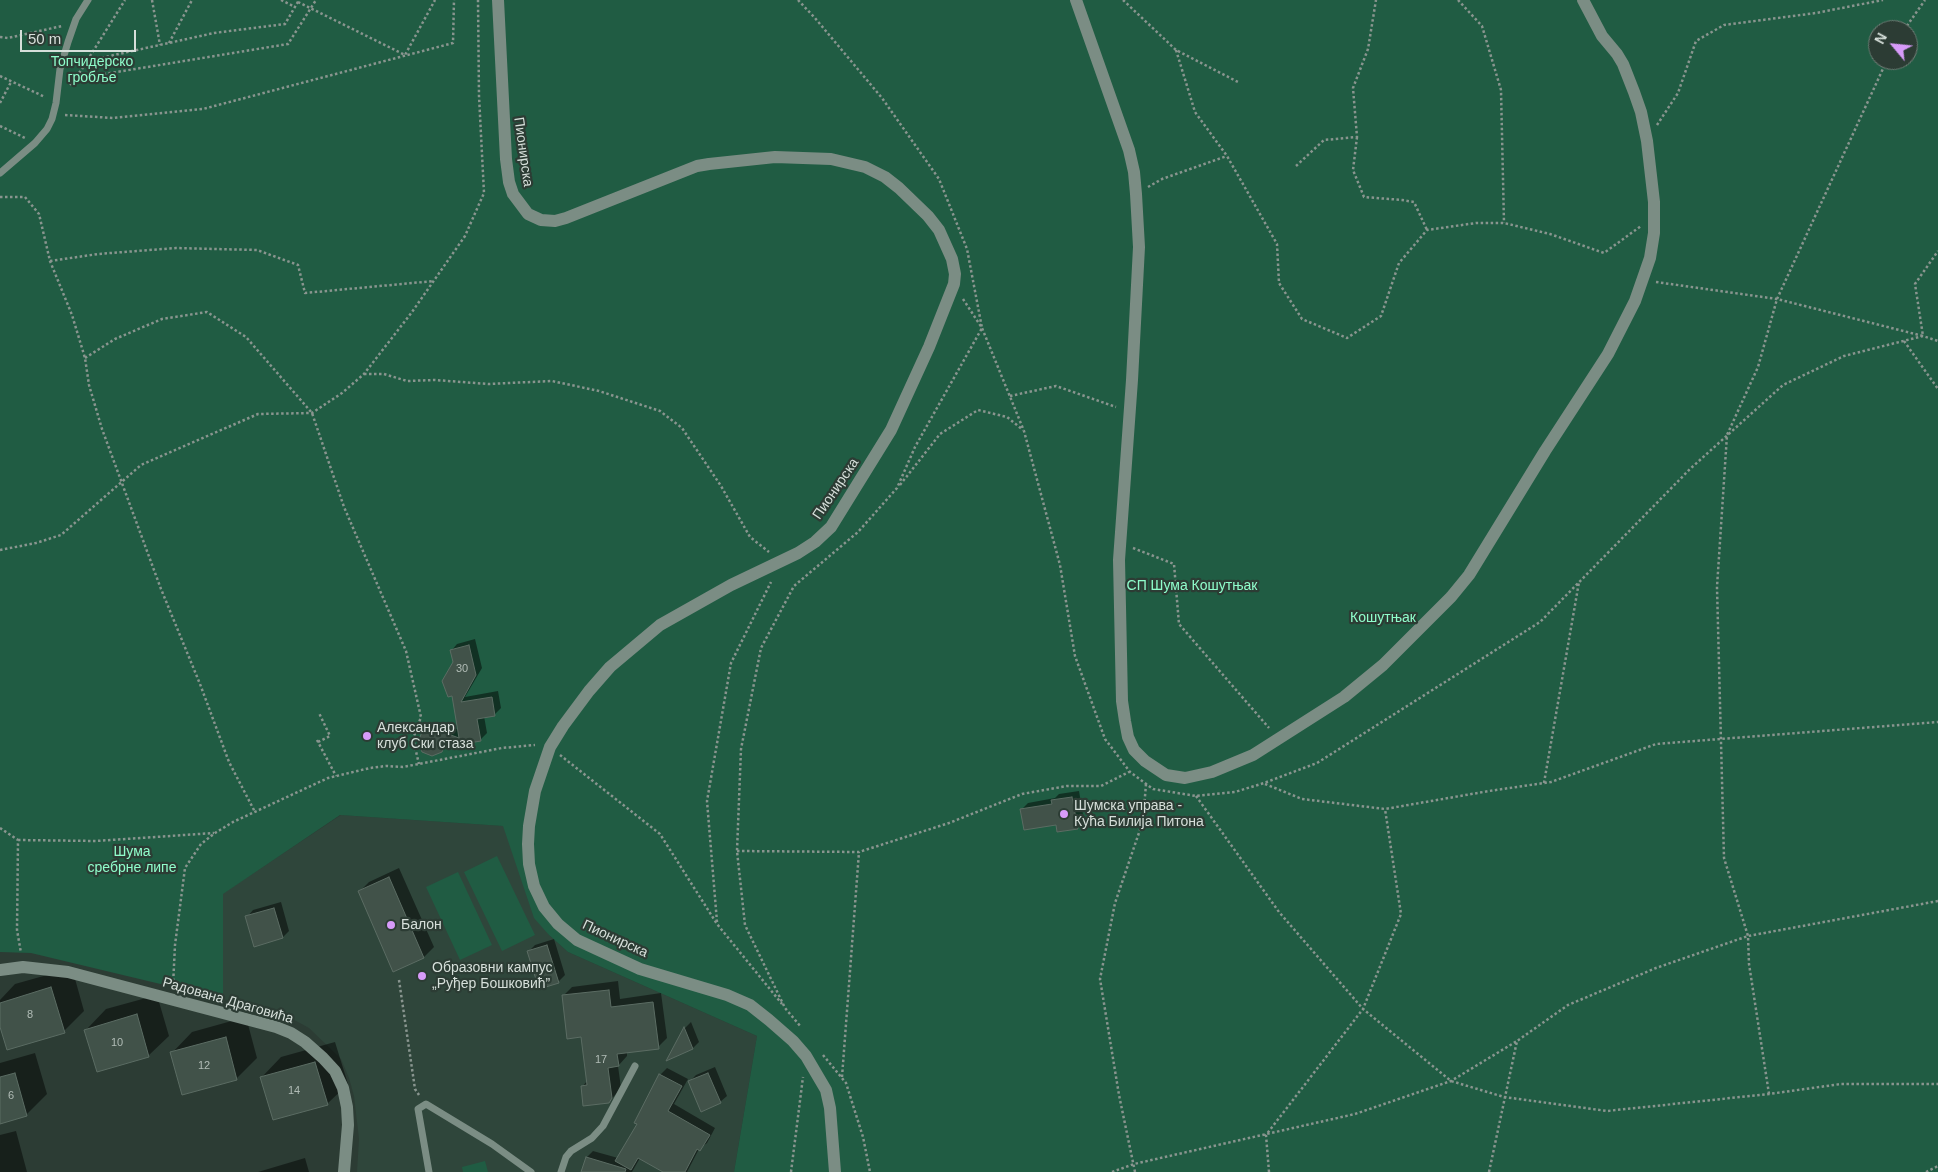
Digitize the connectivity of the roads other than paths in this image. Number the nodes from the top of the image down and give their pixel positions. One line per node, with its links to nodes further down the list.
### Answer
1 (88, 0): 5 (lane)
2 (498, 0): 12 (street, Пионирска)
3 (1076, 0): 4 (street)
4 (1583, 0)
5 (0, 173)
6 (0, 970): 8 (street, Радована Драговића)
7 (635, 1066): 11 (lane)
8 (344, 1172)
9 (429, 1172): 10 (lane)
10 (531, 1172)
11 (561, 1172)
12 (836, 1172)

